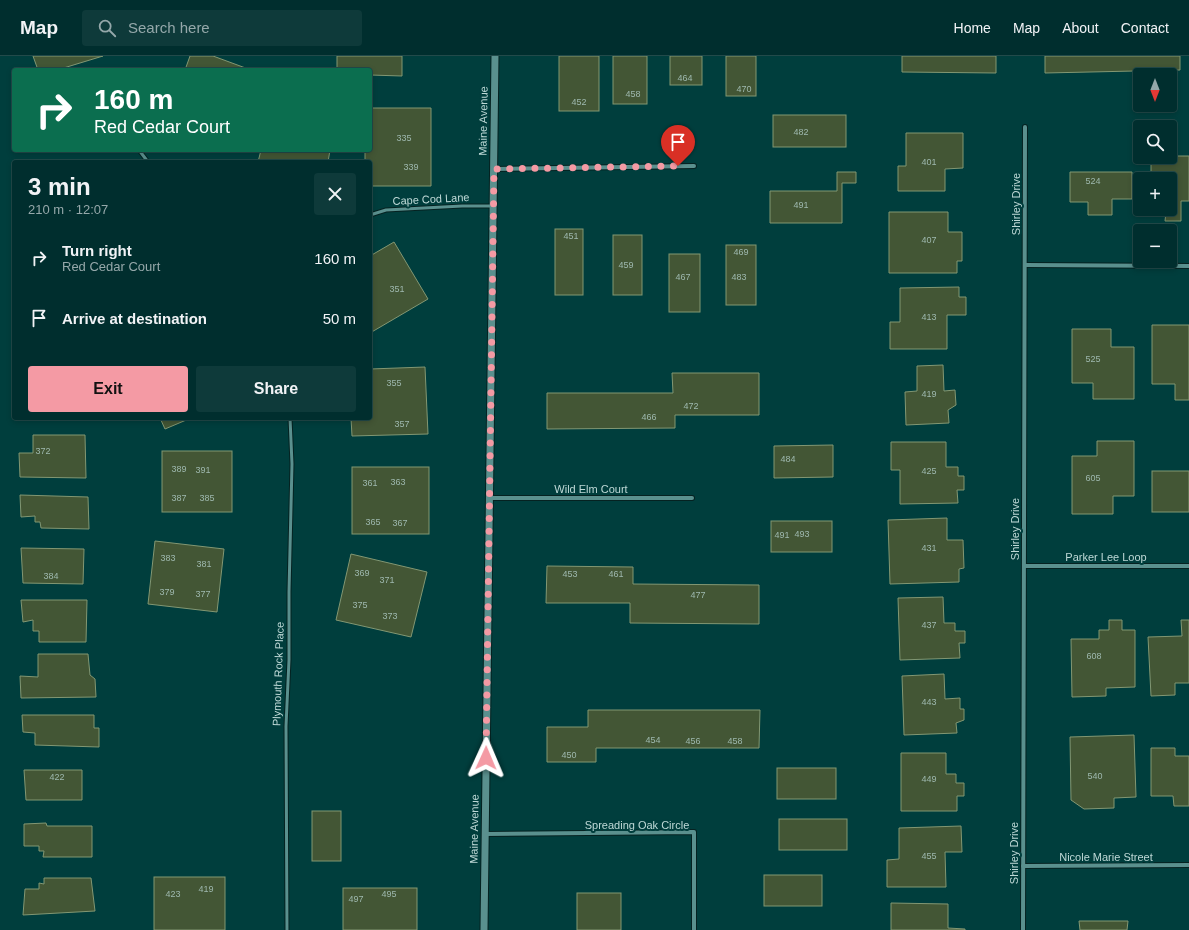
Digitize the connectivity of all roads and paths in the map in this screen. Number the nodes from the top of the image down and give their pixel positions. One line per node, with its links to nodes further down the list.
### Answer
1 (495, 56): 4 (street, Maine Avenue)
2 (1026, 127): 7 (street, Shirley Drive)
3 (694, 166): 4 (street)
4 (494, 169): 5 (street, Maine Avenue)
5 (493, 206): 6 (lane, Cape Cod Lane); 10 (street, Maine Avenue)
6 (372, 214)
7 (1025, 265): 8 (street); 12 (street, Shirley Drive)
8 (1189, 266)
9 (290, 420): 17 (lane, Plymouth Rock Place)
10 (490, 498): 11 (street, Wild Elm Court); 14 (street, Maine Avenue)
11 (692, 498)
12 (1024, 566): 13 (street, Parker Lee Loop); 16 (street, Shirley Drive)
13 (1189, 566)
14 (485, 834): 18 (street, Maine Avenue); 19 (street, Spreading Oak Circle)
15 (1189, 865): 16 (street, Nicole Marie Street)
16 (1023, 866): 20 (street, Shirley Drive)
17 (287, 930)
18 (484, 930)
19 (694, 930)
20 (1023, 930)

